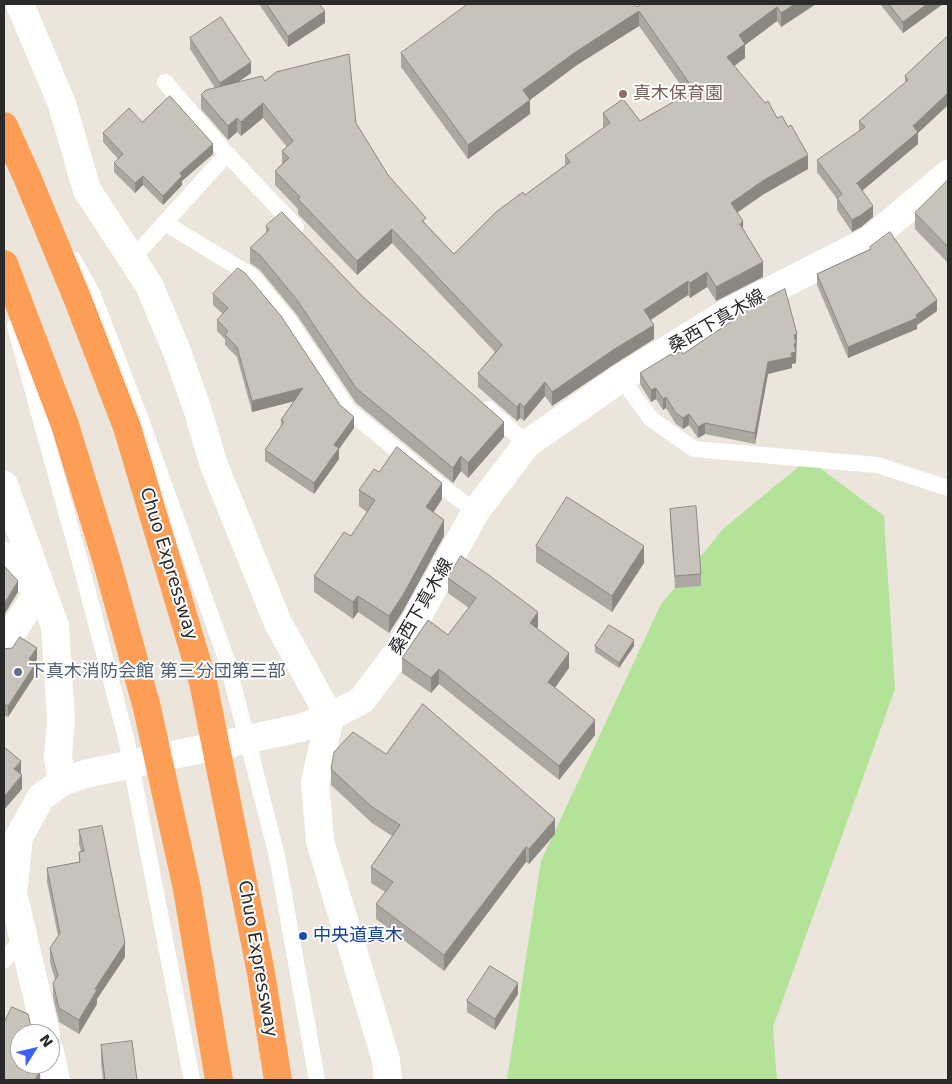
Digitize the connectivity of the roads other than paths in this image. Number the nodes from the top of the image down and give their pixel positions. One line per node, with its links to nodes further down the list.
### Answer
1 (22, 12): 9 (street)
2 (165, 82): 4 (lane)
3 (4, 126): 6 (highway, Chuo Expressway)
4 (226, 154): 7 (lane); 8 (lane)
5 (948, 174): 12 (street, 桑西下真木線)
6 (27, 176): 28 (highway, Chuo Expressway); 29 (lane)
7 (165, 222): 9 (lane); 17 (lane)
8 (308, 239)
9 (132, 259): 21 (street)
10 (4, 264): 27 (highway)
11 (4, 286): 26 (lane)
12 (621, 378): 14 (street, 桑西下真木線); 16 (lane)
13 (476, 399): 14 (lane)
14 (527, 444): 17 (street, 桑西下真木線)
15 (4, 485): 19 (street)
16 (948, 488)
17 (476, 511): 21 (street, 桑西下真木線)
18 (4, 556): 19 (street)
19 (42, 595): 20 (street); 22 (street)
20 (4, 645)
21 (330, 717): 22 (street, 桑西下真木線); 30 (street)
22 (73, 778): 23 (street, 桑西下真木線)
23 (24, 938): 24 (lane); 25 (street, 桑西下真木線)
24 (4, 960)
25 (44, 1024)
26 (192, 1080)
27 (219, 1080)
28 (278, 1080)
29 (317, 1080)
30 (388, 1080)

